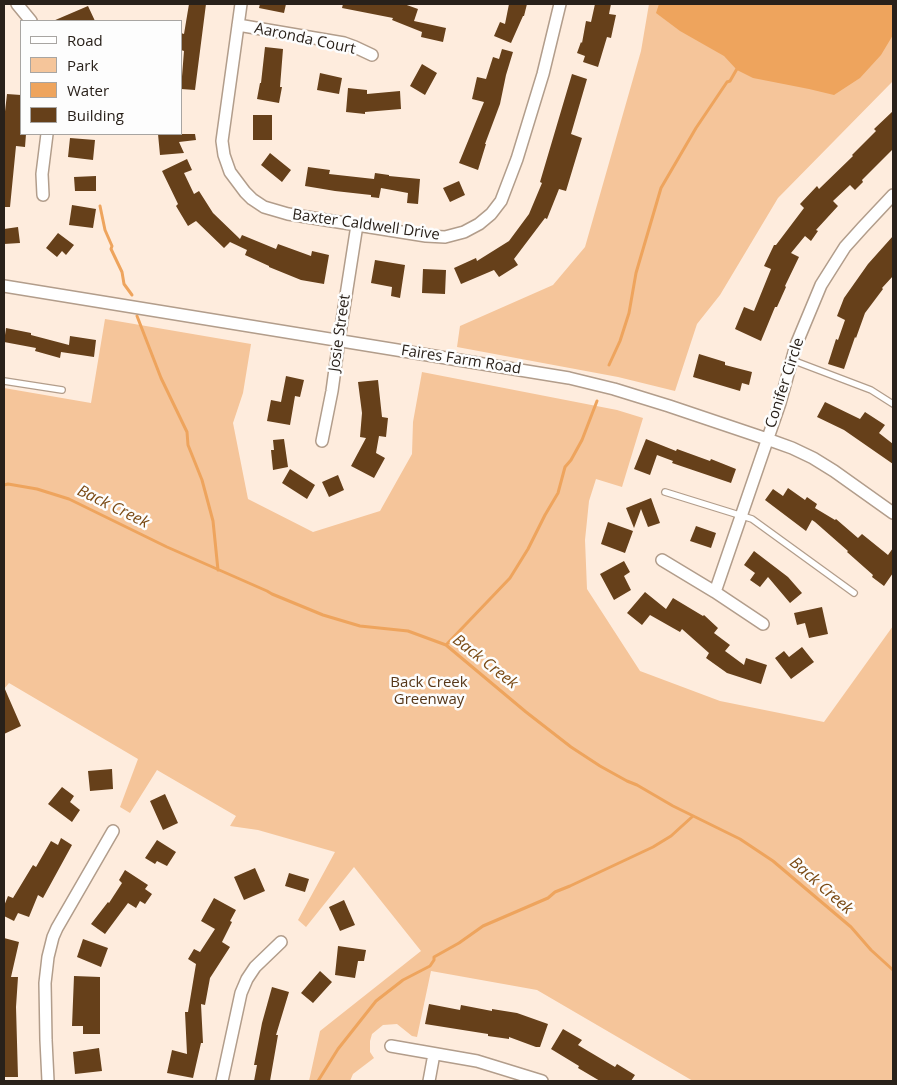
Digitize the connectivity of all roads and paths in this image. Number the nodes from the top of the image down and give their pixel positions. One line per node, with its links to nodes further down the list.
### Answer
1 (18, 4): 4 (street)
2 (241, 4): 5 (street, Baxter Caldwell Drive)
3 (560, 4): 10 (street, Baxter Caldwell Drive)
4 (30, 20)
5 (238, 25): 6 (street, Aaronda Court); 10 (street, Baxter Caldwell Drive)
6 (372, 55)
7 (47, 135): 8 (street)
8 (43, 195)
9 (893, 195): 13 (street, Conifer Circle)
10 (357, 225): 12 (street, Josie Street)
11 (4, 286): 12 (street, Faires Farm Road)
12 (339, 340): 17 (street, Faires Farm Road); 18 (street, Josie Street)
13 (792, 360): 16 (lane); 17 (street, Conifer Circle)
14 (4, 381): 15 (lane)
15 (62, 390)
16 (893, 404)
17 (767, 439): 20 (street, Faires Farm Road); 21 (street, Conifer Circle)
18 (322, 441)
19 (665, 492): 21 (lane)
20 (893, 513)
21 (741, 515): 23 (street, Conifer Circle); 24 (lane)
22 (662, 560): 23 (street)
23 (715, 592): 25 (street)
24 (854, 593)
25 (763, 624)
26 (113, 831): 30 (street)
27 (281, 942): 31 (street)
28 (391, 1046): 29 (street)
29 (434, 1054): 32 (street); 33 (street)
30 (48, 1081)
31 (222, 1081)
32 (429, 1081)
33 (542, 1081)

